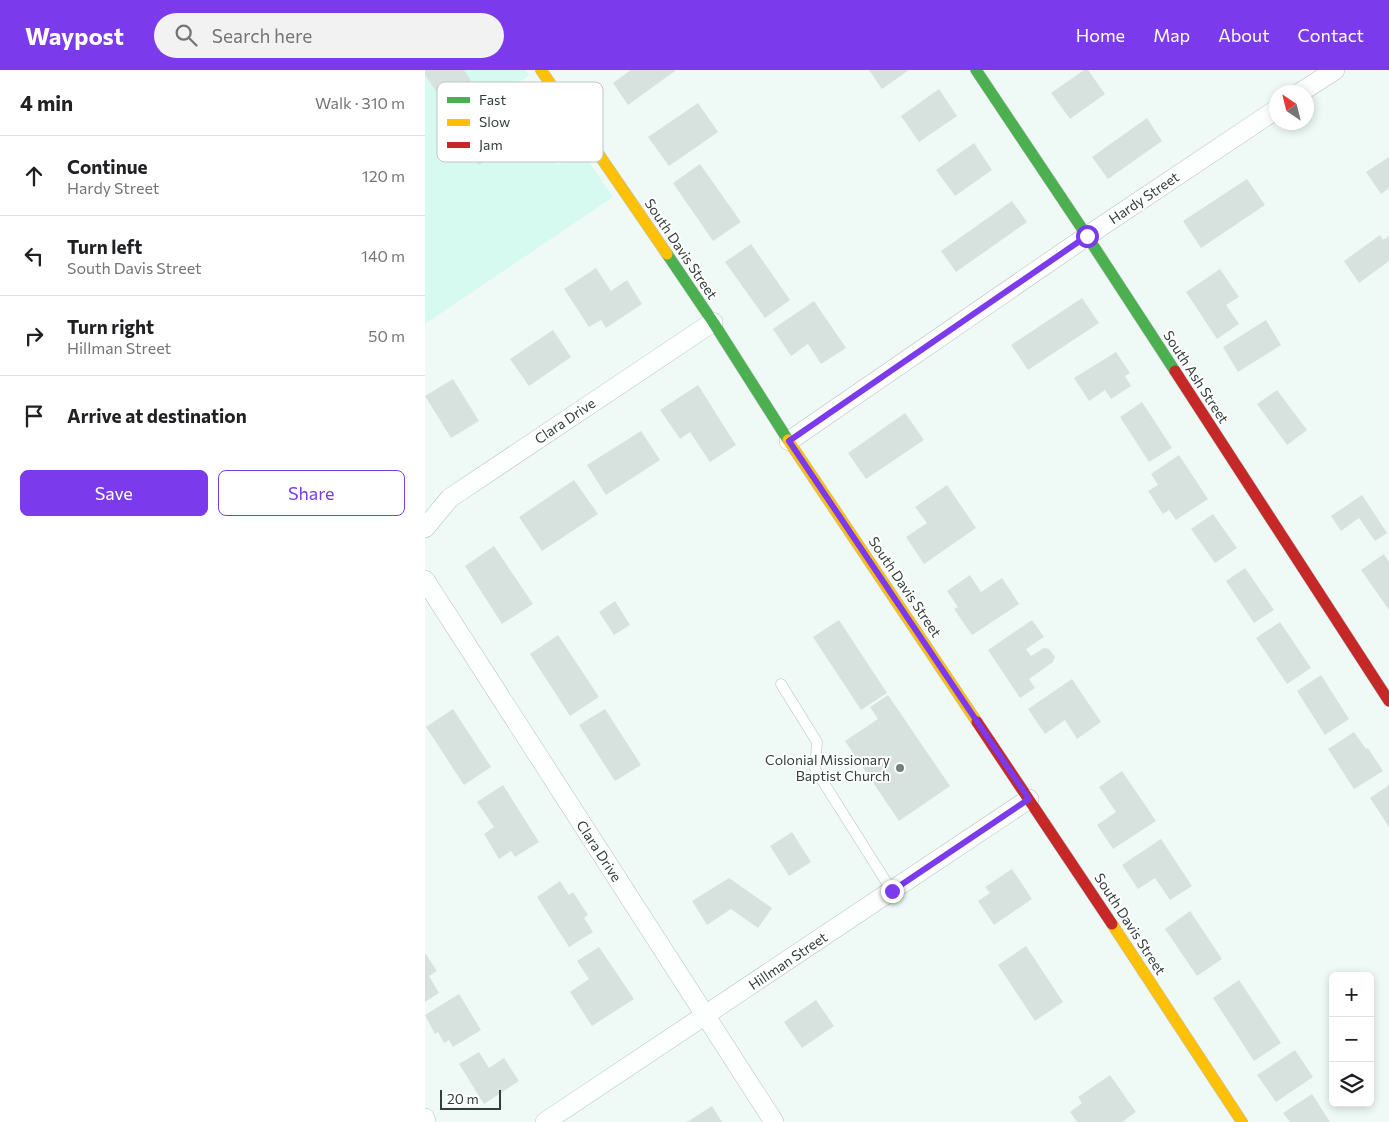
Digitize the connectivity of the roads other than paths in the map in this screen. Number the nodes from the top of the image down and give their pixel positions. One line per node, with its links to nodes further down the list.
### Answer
1 (541, 70): 4 (street, South Davis Street)
2 (976, 70): 8 (street, South Ash Street)
3 (1335, 70): 5 (street)
4 (549, 82)
5 (1312, 85)
6 (1269, 114): 8 (street, Hardy Street)
7 (603, 161): 9 (street, South Davis Street)
8 (1087, 236): 10 (street, Hardy Street); 14 (street, South Ash Street)
9 (713, 322): 10 (street, South Davis Street); 11 (street, Clara Drive)
10 (789, 441): 15 (street, South Davis Street)
11 (425, 528)
12 (425, 580): 17 (street, Clara Drive)
13 (781, 684): 16 (lane)
14 (1389, 701)
15 (1029, 799): 16 (street, Hillman Street); 22 (street, South Davis Street)
16 (892, 891): 17 (street, Hillman Street)
17 (705, 1016): 20 (street, Hillman Street); 21 (street, Clara Drive)
18 (425, 1118): 19 (street)
19 (427, 1122)
20 (545, 1122)
21 (774, 1122)
22 (1242, 1122)

